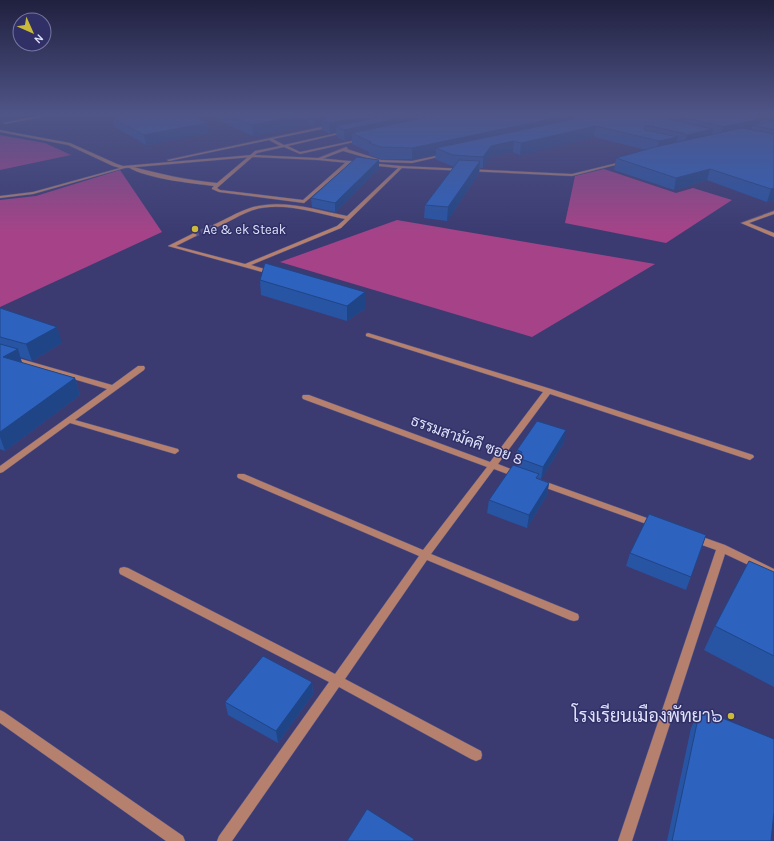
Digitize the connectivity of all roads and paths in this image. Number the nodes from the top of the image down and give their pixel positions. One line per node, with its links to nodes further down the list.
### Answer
1 (91, 154): 11 (street)
2 (196, 154): 8 (street)
3 (329, 154): 7 (street)
4 (359, 154): 5 (street)
5 (450, 154)
6 (252, 156): 7 (street); 12 (street); 14 (street)
7 (318, 159): 10 (street)
8 (169, 160)
9 (632, 160): 13 (street)
10 (348, 162): 13 (street); 14 (street)
11 (123, 167): 12 (street); 15 (street)
12 (130, 167): 14 (street)
13 (401, 167): 17 (street)
14 (218, 185)
15 (0, 197)
16 (774, 212): 20 (street)
17 (349, 218): 18 (street); 21 (street)
18 (215, 226)
19 (194, 235): 21 (street)
20 (774, 235)
21 (245, 266): 22 (street)
22 (281, 275)
23 (368, 335): 27 (street)
24 (0, 356): 26 (street)
25 (141, 368): 26 (street)
26 (113, 388): 29 (street)
27 (548, 391): 31 (street); 32 (street)
28 (306, 397): 32 (street, ธรรมสามัคคี ซอย 8)
29 (68, 420): 30 (street); 33 (street)
30 (175, 452)
31 (750, 456)
32 (492, 466): 35 (street, ธรรมสามัคคี ซอย 8); 38 (street)
33 (0, 470)
34 (241, 476): 38 (street)
35 (662, 526)
36 (684, 534): 37 (street)
37 (722, 548): 40 (street); 47 (street)
38 (425, 555): 41 (street); 42 (street)
39 (124, 571): 42 (street)
40 (774, 573)
41 (574, 617)
42 (338, 681): 44 (street); 46 (street)
43 (0, 716): 45 (street)
44 (476, 755)
45 (178, 841)
46 (224, 841)
47 (626, 841)

